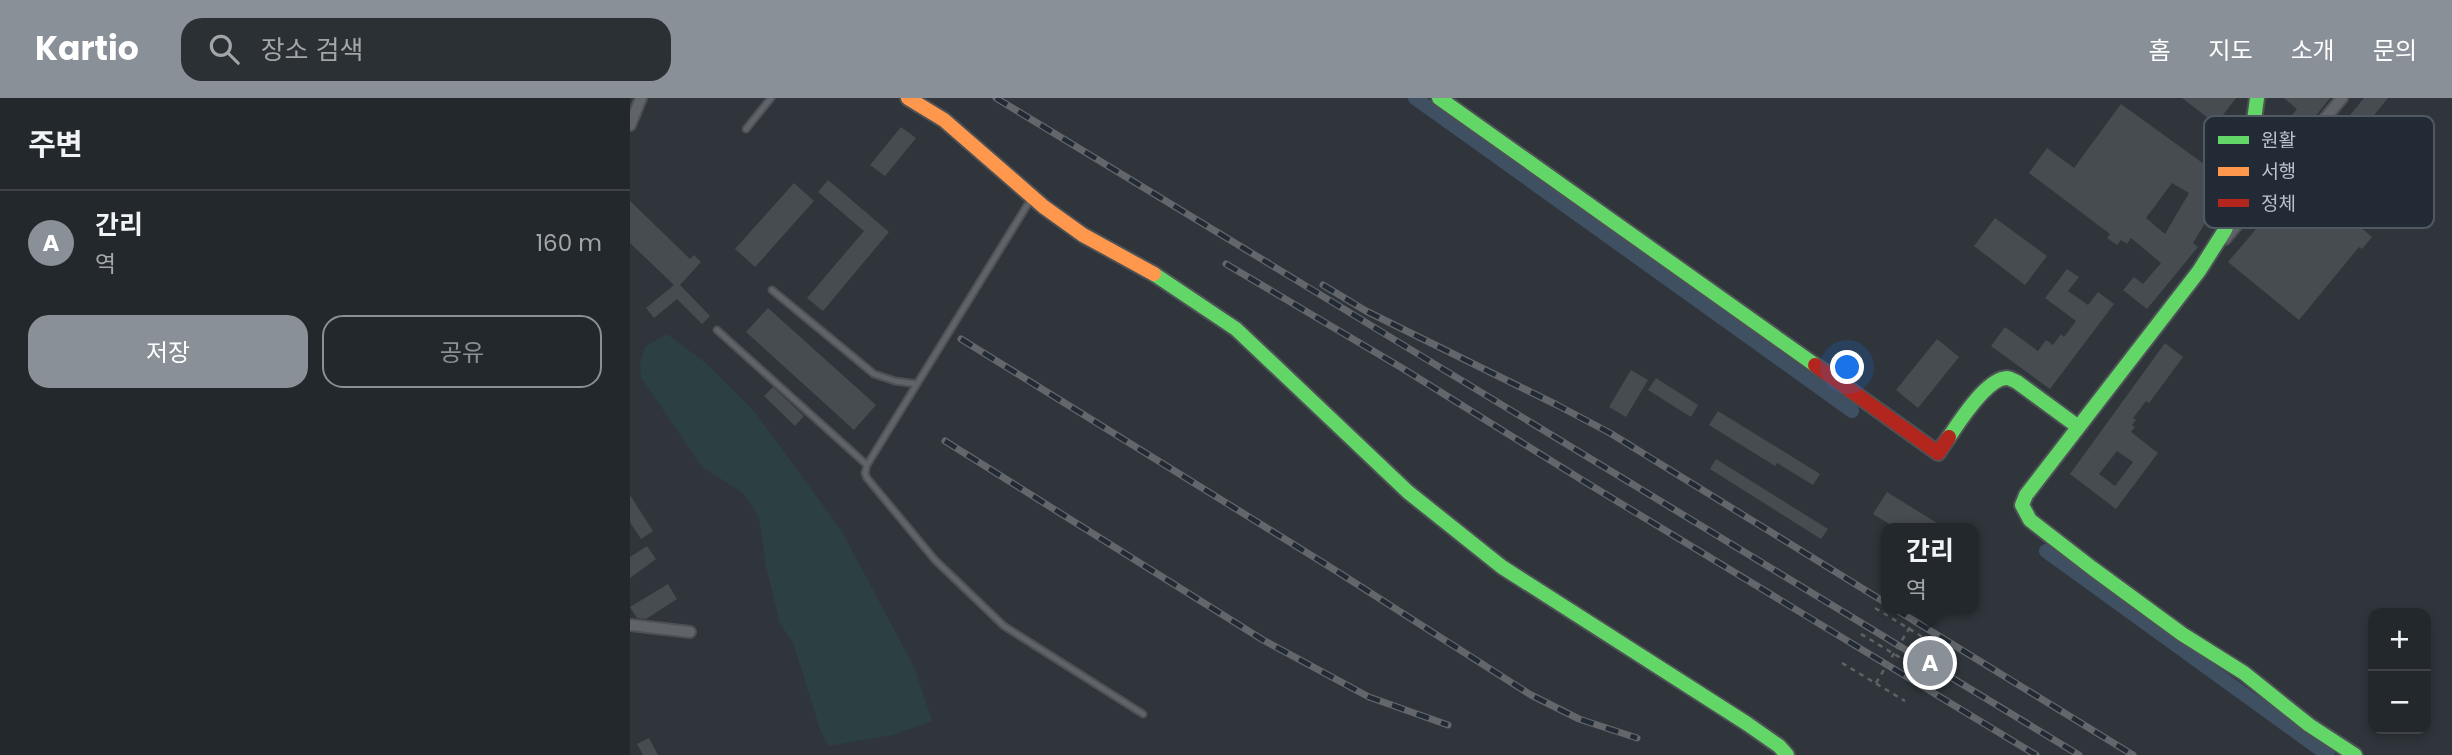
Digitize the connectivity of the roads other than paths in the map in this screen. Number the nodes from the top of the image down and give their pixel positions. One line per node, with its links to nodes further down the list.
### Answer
1 (640, 98): 9 (street)
2 (771, 98): 10 (lane)
3 (908, 98): 11 (street)
4 (1439, 98): 18 (street)
5 (2257, 98): 7 (street)
6 (2342, 98): 8 (street)
7 (2255, 116)
8 (2327, 116)
9 (630, 125)
10 (746, 129)
11 (1032, 196): 17 (lane); 23 (street)
12 (2225, 228): 14 (street)
13 (2235, 228): 14 (street)
14 (2199, 271): 18 (street)
15 (772, 290): 17 (lane)
16 (717, 330): 19 (lane)
17 (917, 384): 19 (lane)
18 (2077, 426): 24 (street)
19 (867, 465): 22 (lane)
20 (630, 625): 21 (street)
21 (690, 632)
22 (1143, 714)
23 (1787, 755)
24 (2354, 755)

